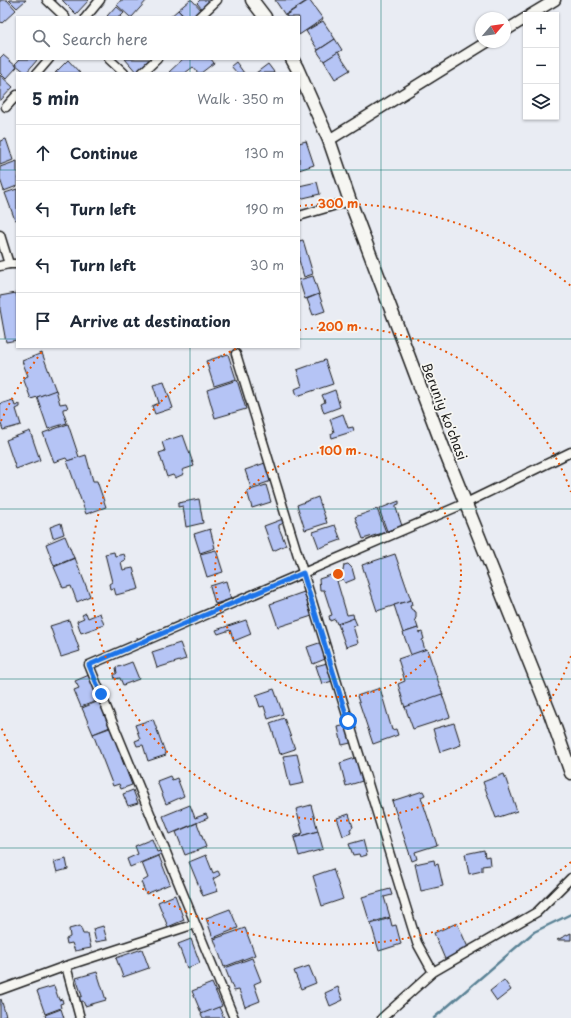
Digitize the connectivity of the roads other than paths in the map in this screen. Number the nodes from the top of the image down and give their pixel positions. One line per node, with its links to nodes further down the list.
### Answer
1 (47, 0): 7 (street)
2 (100, 0): 8 (street)
3 (217, 0): 9 (street)
4 (252, 0): 10 (main road)
5 (555, 0): 6 (street)
6 (535, 12)
7 (64, 16)
8 (87, 16)
9 (200, 16)
10 (264, 16)
11 (523, 20): 12 (street)
12 (511, 27)
13 (477, 48): 25 (street)
14 (48, 60): 18 (street)
15 (110, 60): 19 (street)
16 (155, 60): 20 (street)
17 (293, 60): 21 (main road, Beruniy ko'chasi)
18 (38, 72)
19 (123, 72)
20 (143, 72)
21 (299, 72)
22 (300, 75): 25 (main road, Beruniy ko'chasi)
23 (16, 96): 24 (street)
24 (6, 107)
25 (329, 140): 26 (main road, Beruniy ko'chasi)
26 (350, 200): 27 (street); 33 (main road, Beruniy ko'chasi)
27 (300, 216)
28 (0, 235): 29 (street)
29 (13, 264): 30 (street)
30 (0, 266)
31 (236, 354): 34 (street)
32 (571, 452): 33 (street)
33 (466, 503): 34 (street); 35 (main road, Beruniy ko'chasi)
34 (303, 573): 37 (street); 39 (street)
35 (571, 773)
36 (571, 878): 39 (street)
37 (195, 924): 38 (street); 42 (street)
38 (66, 966): 40 (street); 41 (street)
39 (433, 972): 43 (street)
40 (0, 990)
41 (80, 1018)
42 (234, 1018)
43 (382, 1018)

